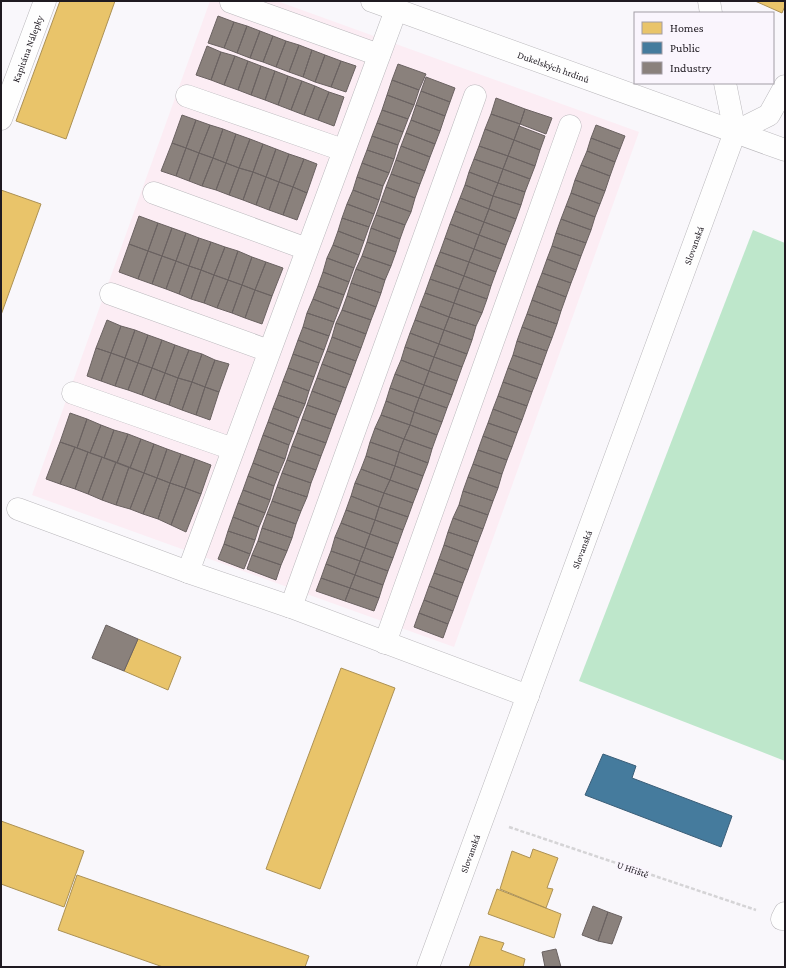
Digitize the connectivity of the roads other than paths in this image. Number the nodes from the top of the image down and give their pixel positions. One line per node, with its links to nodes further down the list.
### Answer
1 (45, 1): 12 (street, Kapitána Nálepky)
2 (372, 1): 5 (street, Dukelských hrdinů)
3 (709, 1): 6 (street)
4 (231, 2): 7 (street)
5 (396, 10): 7 (street); 14 (street, Dukelských hrdinů)
6 (711, 12)
7 (379, 54): 15 (street)
8 (725, 84): 14 (street)
9 (785, 86): 14 (street)
10 (187, 96): 15 (street)
11 (475, 96): 25 (street)
12 (1, 119)
13 (570, 126): 26 (street)
14 (735, 132): 16 (street, Dukelských hrdinů); 27 (street, Slovanská)
15 (343, 150): 18 (street)
16 (785, 150)
17 (154, 193): 18 (street)
18 (307, 249): 20 (street)
19 (111, 294): 20 (street)
20 (269, 351): 22 (street)
21 (73, 393): 22 (street)
22 (233, 449): 24 (street)
23 (18, 509): 24 (street)
24 (188, 572): 25 (street)
25 (291, 607): 26 (street)
26 (385, 642): 27 (street)
27 (528, 696): 28 (street, Slovanská)
28 (428, 967)

